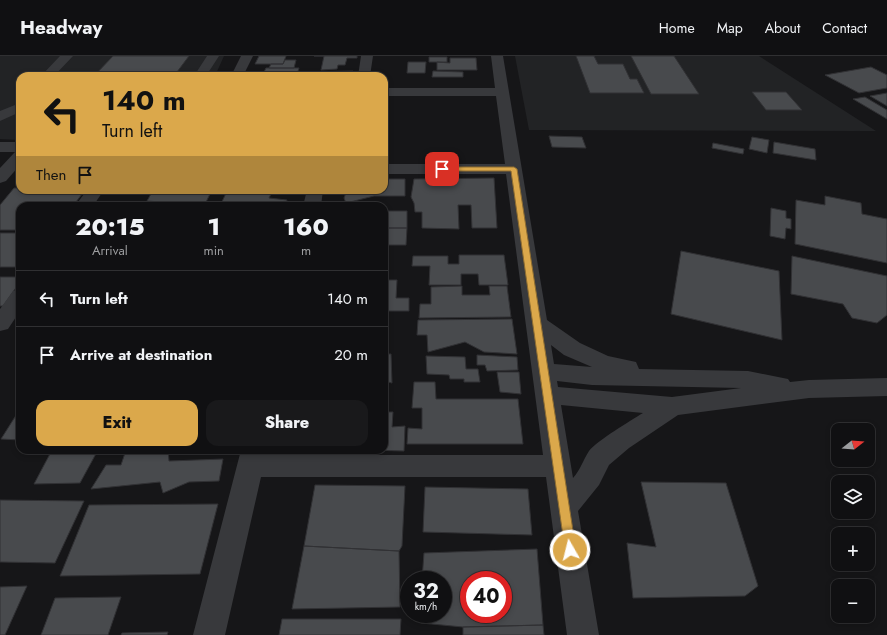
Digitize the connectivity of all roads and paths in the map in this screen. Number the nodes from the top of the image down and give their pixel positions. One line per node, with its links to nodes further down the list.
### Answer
1 (67, 56): 6 (street)
2 (213, 56): 7 (street)
3 (247, 56): 8 (street)
4 (367, 56): 9 (street)
5 (497, 56): 11 (street)
6 (51, 72)
7 (203, 72)
8 (238, 72)
9 (365, 72)
10 (388, 83): 11 (street)
11 (501, 87): 12 (street); 19 (street)
12 (388, 92)
13 (16, 111): 14 (street)
14 (4, 123)
15 (0, 147): 16 (street)
16 (16, 147)
17 (16, 160): 20 (street)
18 (388, 169): 19 (street)
19 (514, 169): 23 (street)
20 (0, 178)
21 (16, 302): 22 (street)
22 (0, 324)
23 (537, 324): 24 (street); 25 (street)
24 (543, 371): 25 (street); 28 (street)
25 (672, 378): 27 (street)
26 (887, 387): 27 (street)
27 (809, 389): 29 (street)
28 (548, 395): 29 (street); 31 (street)
29 (672, 406): 32 (street)
30 (252, 458): 31 (street); 33 (street)
31 (558, 466): 32 (street)
32 (564, 508): 34 (street)
33 (209, 635)
34 (583, 635)

